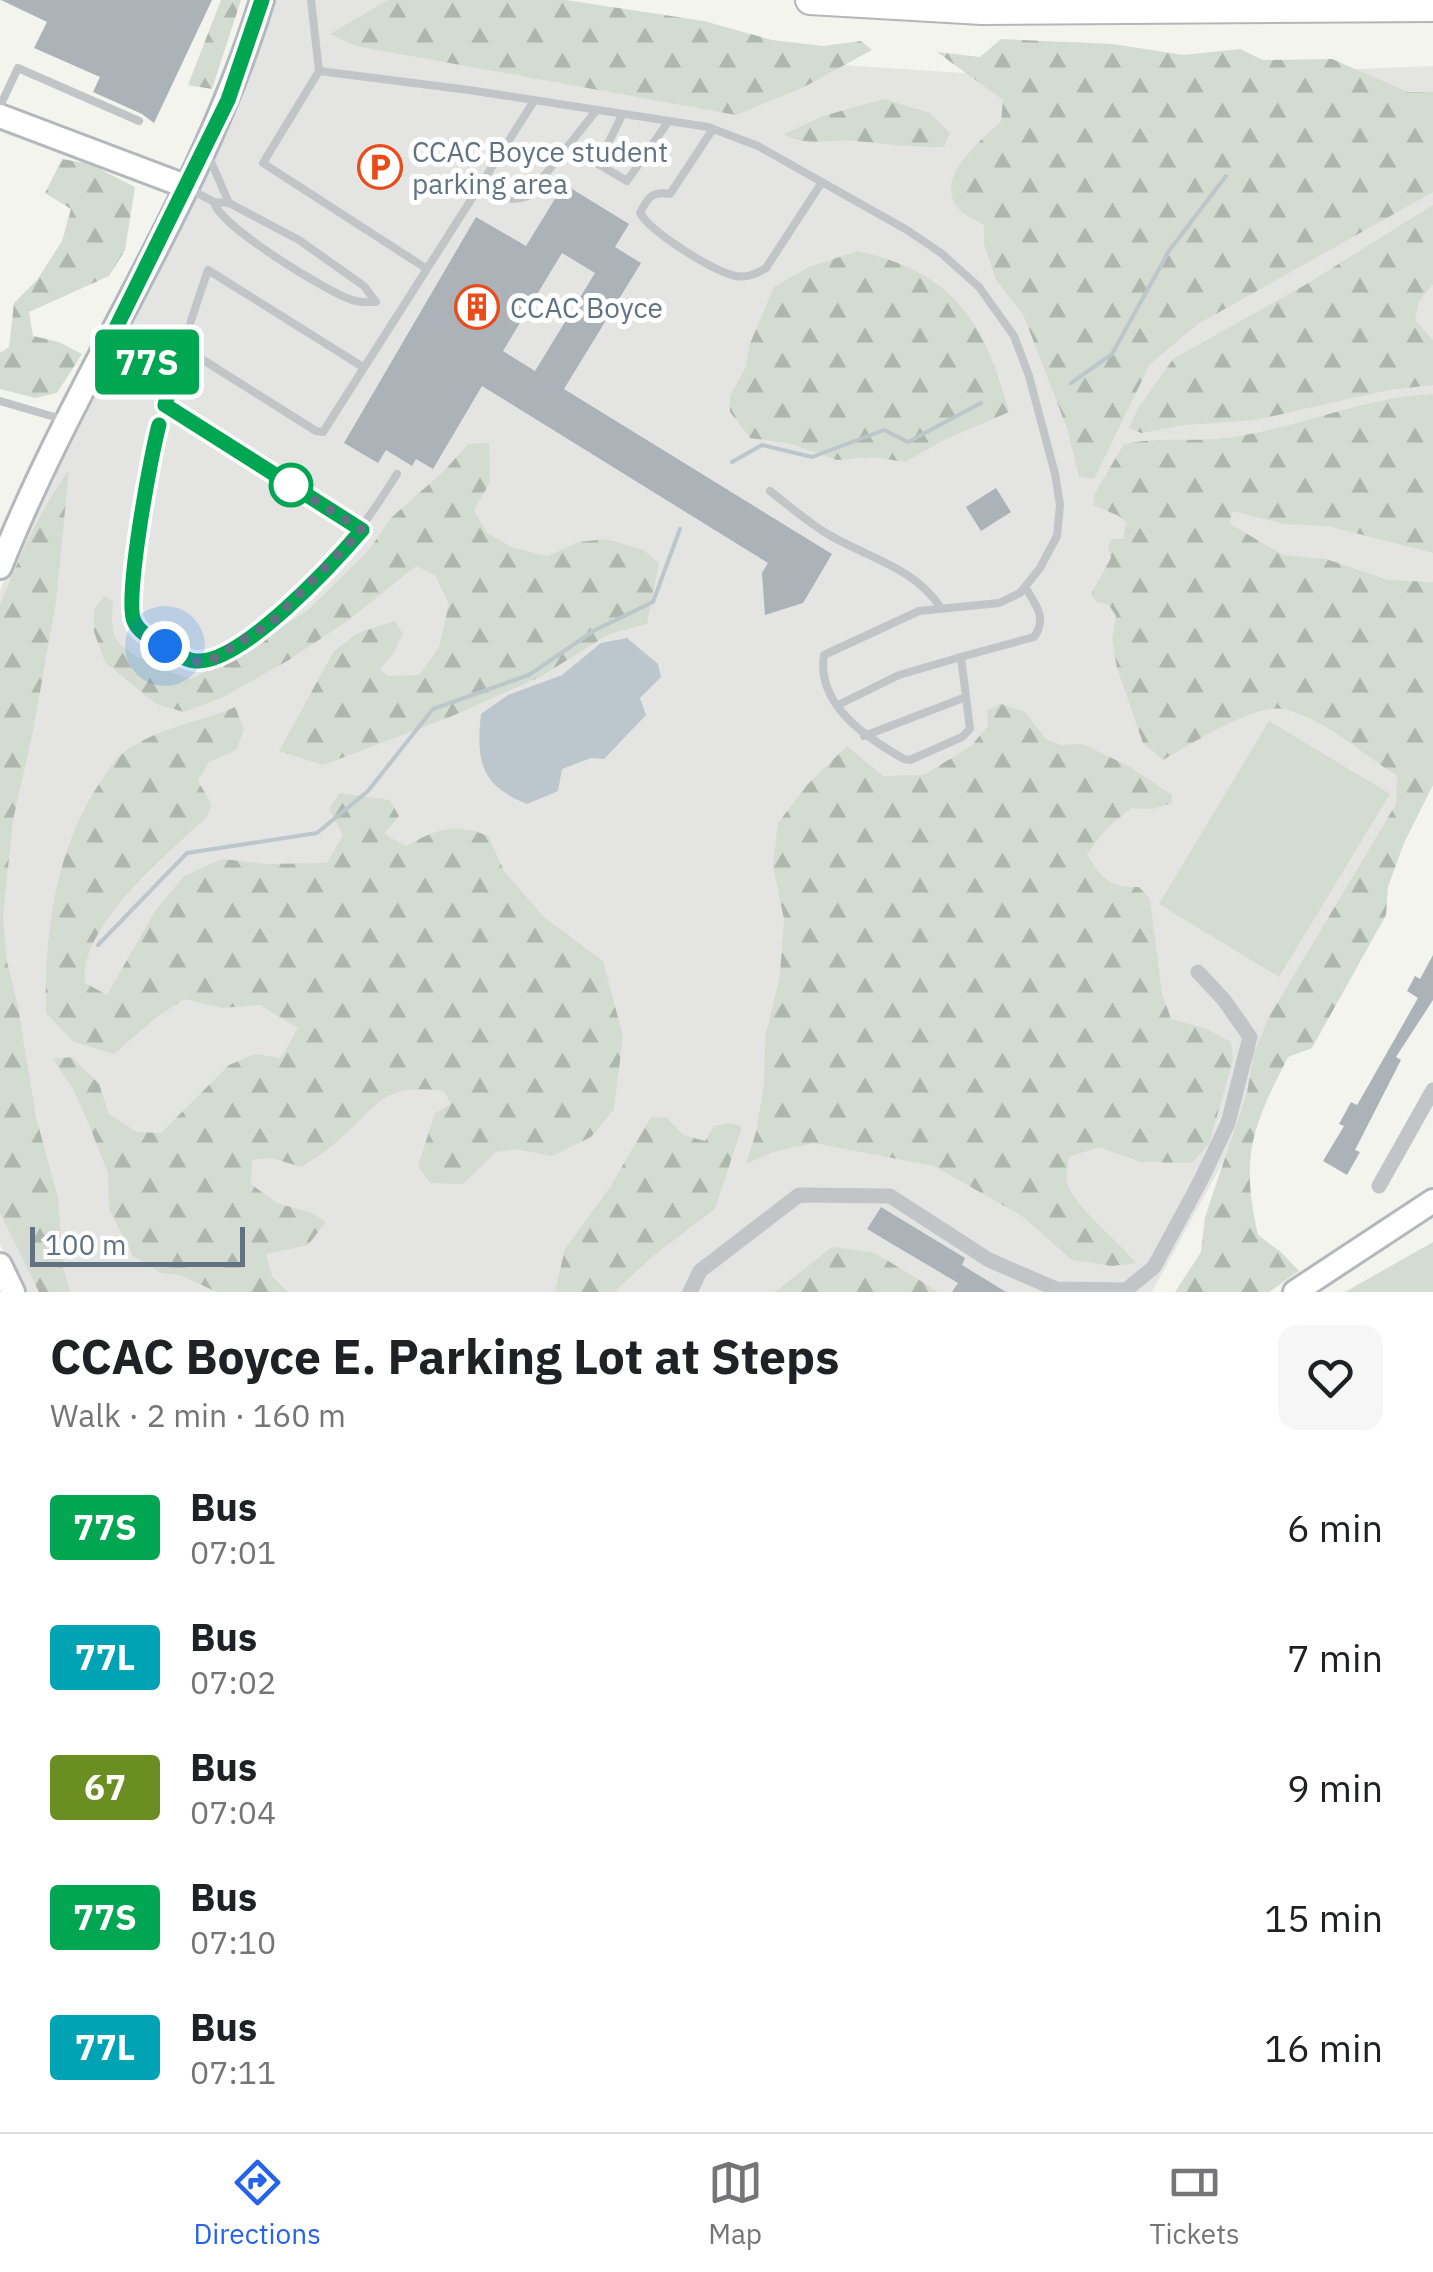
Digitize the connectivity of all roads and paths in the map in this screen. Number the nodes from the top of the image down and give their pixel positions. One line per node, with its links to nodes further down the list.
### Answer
1 (262, 0): 14 (street)
2 (311, 0): 5 (lane)
3 (810, 0): 4 (highway)
4 (1433, 8)
5 (319, 71): 6 (lane); 20 (lane)
6 (534, 101): 8 (lane); 17 (lane)
7 (0, 106): 11 (lane)
8 (596, 111): 9 (lane); 17 (lane)
9 (622, 115): 12 (lane); 12 (lane)
10 (0, 116): 16 (street)
11 (139, 120)
12 (668, 122): 13 (lane)
13 (713, 129): 15 (lane); 15 (lane)
14 (205, 148): 16 (street); 19 (lane)
15 (822, 182): 34 (lane)
16 (185, 186): 18 (lane); 23 (street)
17 (480, 188): 20 (lane)
18 (214, 202): 19 (lane); 21 (lane)
19 (229, 203): 21 (lane)
20 (427, 268): 22 (lane)
21 (376, 302): 22 (lane)
22 (396, 316): 25 (lane)
23 (107, 346): 26 (lane); 29 (street)
24 (181, 346): 25 (lane); 25 (lane); 26 (lane)
25 (364, 367)
26 (174, 371): 28 (lane)
27 (0, 401): 29 (lane)
28 (165, 405): 32 (lane); 32 (lane)
29 (65, 420): 33 (street)
30 (396, 474): 32 (lane)
31 (770, 491): 35 (lane)
32 (362, 530)
33 (0, 567)
34 (1025, 587): 35 (lane); 36 (lane)
35 (942, 608): 38 (lane)
36 (961, 657): 37 (lane); 38 (lane)
37 (966, 697): 39 (lane); 39 (lane)
38 (838, 705): 39 (lane)
39 (864, 736)
40 (1198, 972): 46 (street)
41 (1433, 1090): 42 (street)
42 (1379, 1186)
43 (1433, 1201): 47 (street)
44 (0, 1264): 45 (street)
45 (14, 1292)
46 (690, 1292)
47 (1296, 1292)

